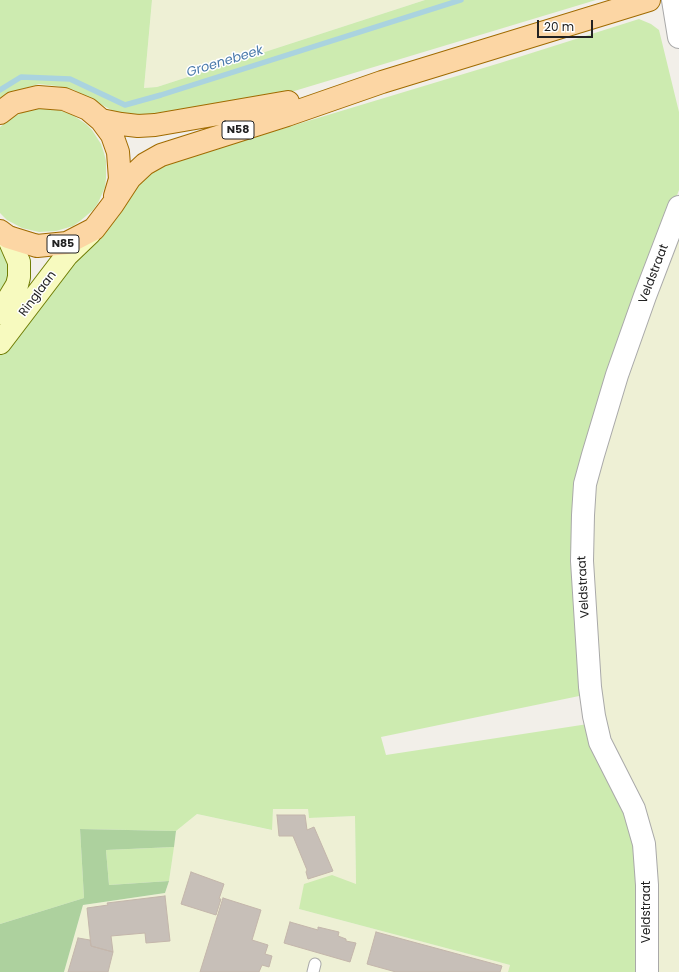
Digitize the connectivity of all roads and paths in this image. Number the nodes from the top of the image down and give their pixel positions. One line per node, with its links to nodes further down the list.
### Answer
1 (649, 0): 4 (main road, N58)
2 (673, 0): 3 (street)
3 (679, 37)
4 (382, 82): 6 (main road, N58); 7 (main road, N58)
5 (0, 113): 6 (main road, N85)
6 (101, 120): 7 (main road, N85)
7 (113, 204): 9 (main road, N85)
8 (679, 207): 13 (street, Veldstraat)
9 (94, 229): 10 (main road, N85); 12 (main road, Ringlaan)
10 (4, 234): 11 (main road, Ringlaan)
11 (0, 313)
12 (0, 343)
13 (647, 972)

